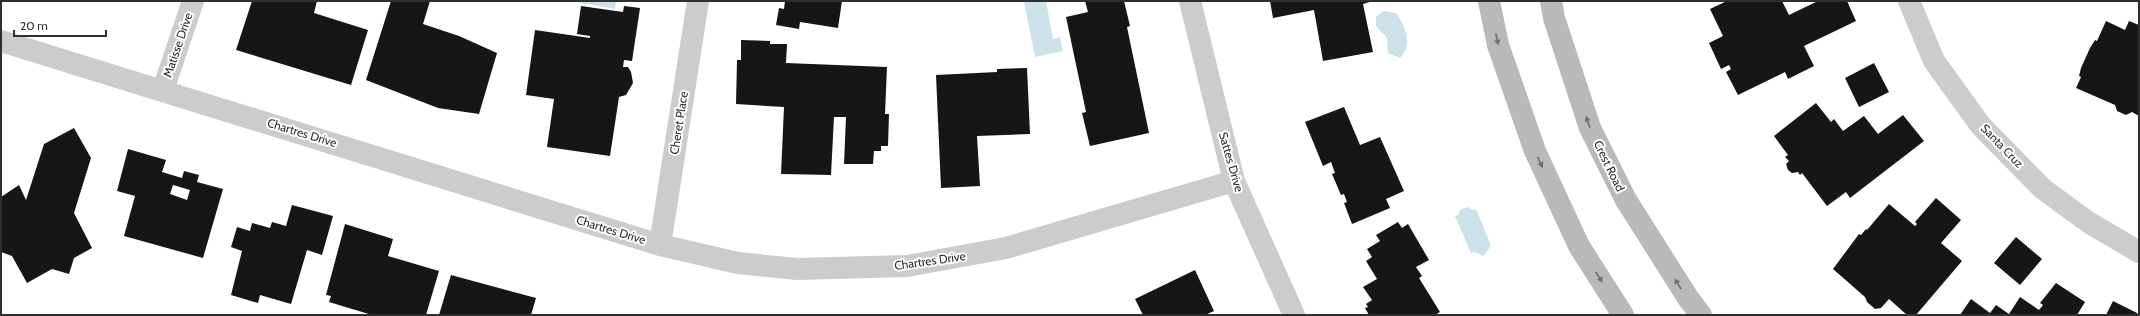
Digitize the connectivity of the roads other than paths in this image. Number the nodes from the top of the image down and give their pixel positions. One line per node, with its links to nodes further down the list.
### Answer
1 (193, 1): 8 (street, Matisse Drive)
2 (698, 1): 10 (street, Cheret Place)
3 (1190, 1): 9 (street, Sattes Drive)
4 (1489, 1): 13 (main road, one-way to 13)
5 (1551, 1): 14 (main road, Crest Road, one-way to 5)
6 (1909, 1): 11 (street, Santa Cruz)
7 (1, 41): 8 (street, Chartres Drive)
8 (163, 90): 10 (street, Chartres Drive)
9 (1234, 181): 10 (street, Chartres Drive); 12 (street, Sattes Drive)
10 (660, 245)
11 (2139, 252)
12 (1294, 315)
13 (1623, 315)
14 (1701, 315)

